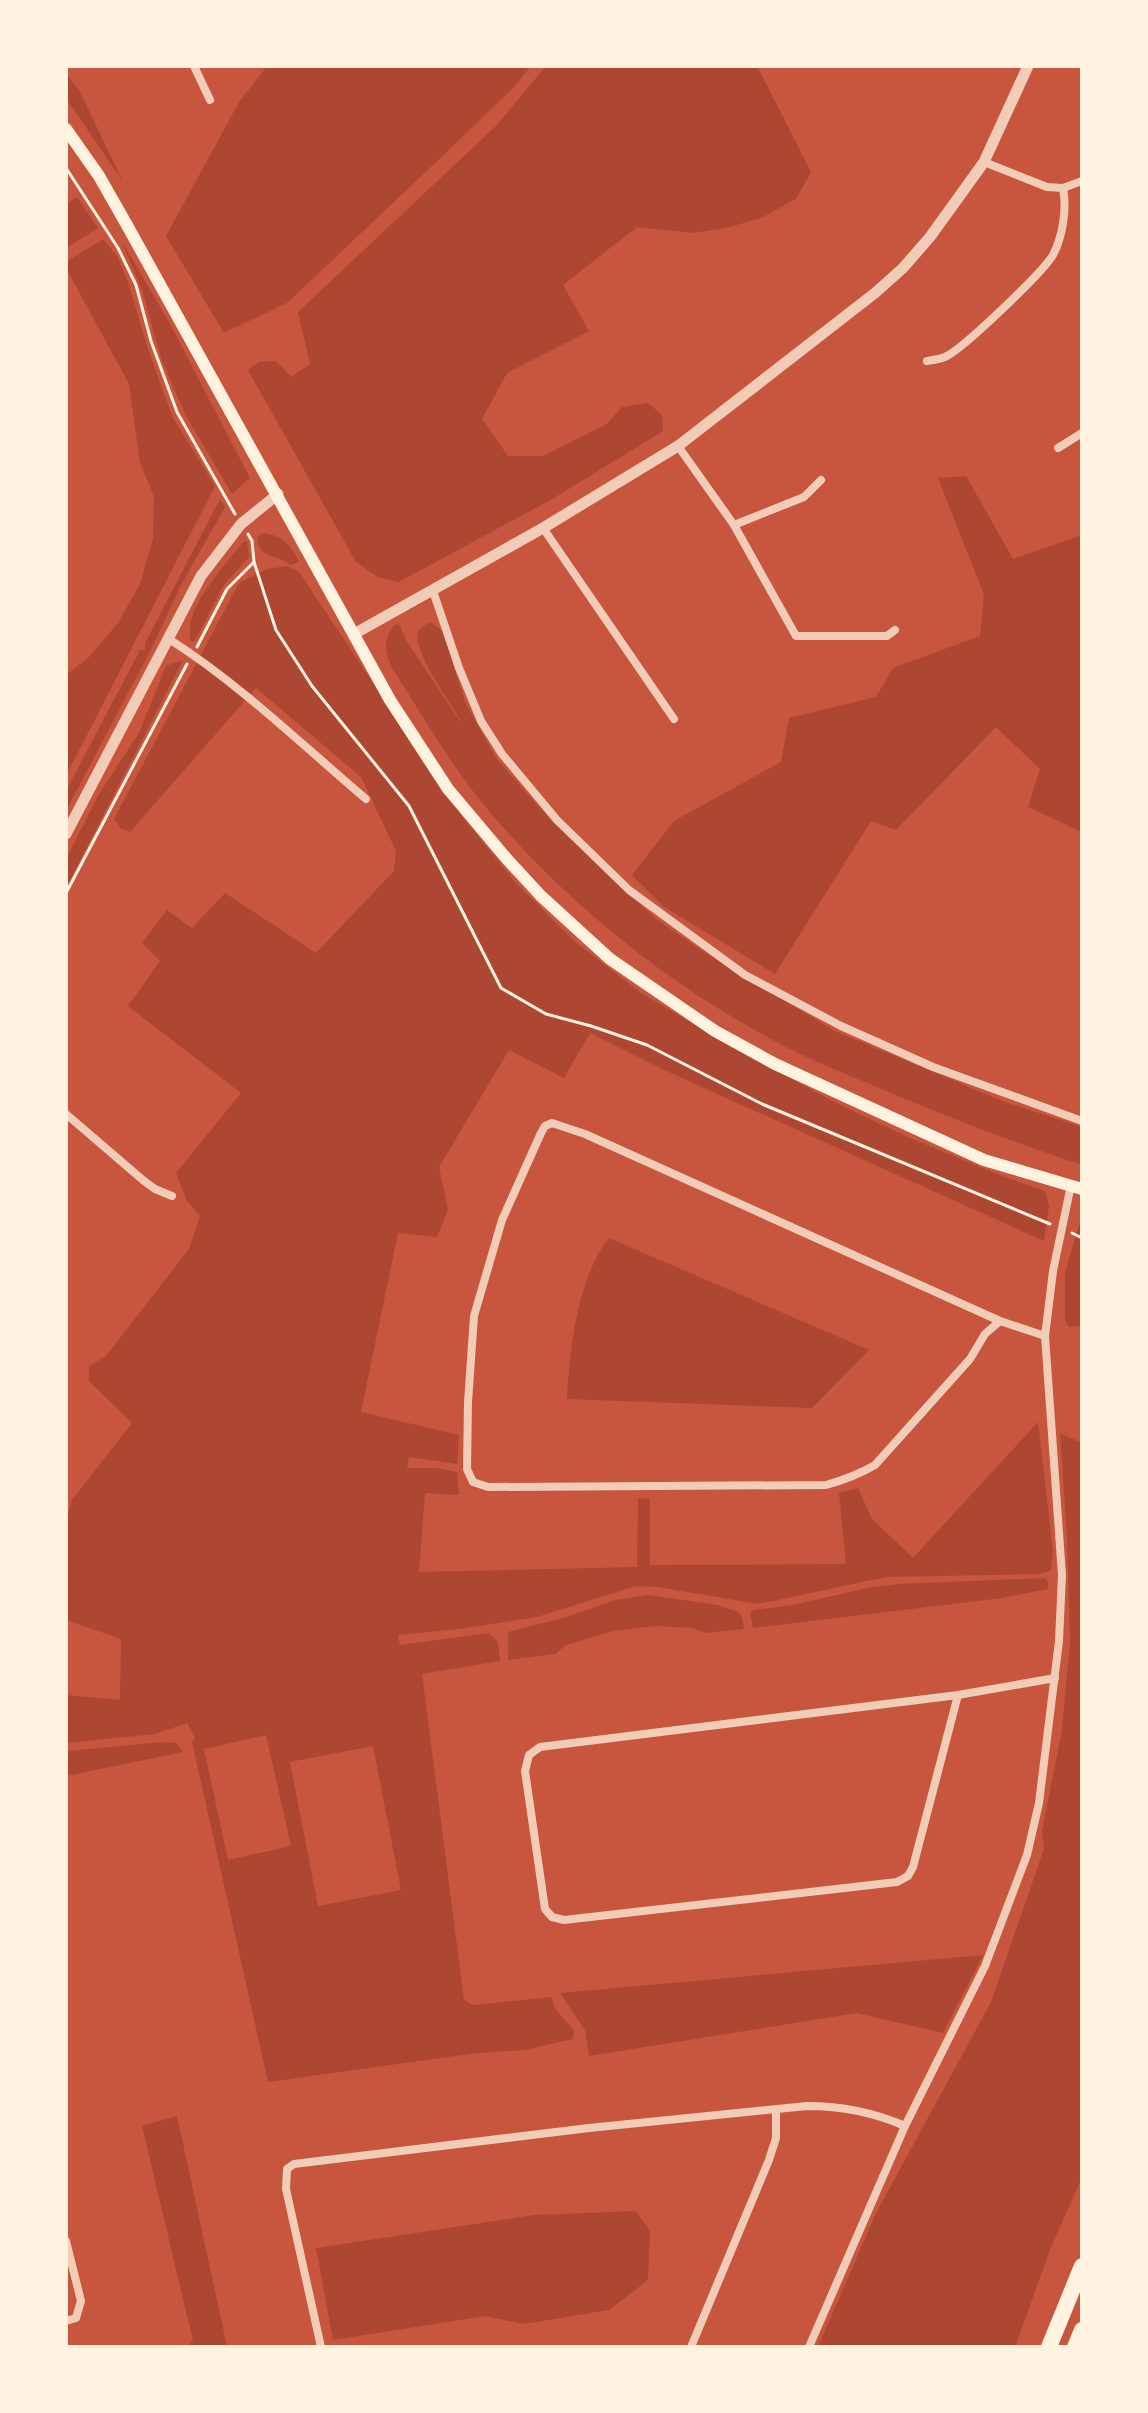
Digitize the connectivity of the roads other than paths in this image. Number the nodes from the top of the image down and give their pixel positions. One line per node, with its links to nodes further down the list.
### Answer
1 (194, 66): 3 (street)
2 (1028, 66): 5 (street)
3 (210, 100)
4 (66, 129): 13 (main road)
5 (984, 162): 7 (street); 10 (street)
6 (1082, 181): 7 (street)
7 (1063, 188): 8 (street)
8 (927, 361)
9 (1082, 433): 11 (street)
10 (678, 446): 14 (street); 15 (street)
11 (1058, 448)
12 (821, 480): 14 (street)
13 (278, 494): 18 (main road); 19 (street)
14 (734, 525): 17 (street)
15 (543, 528): 16 (street); 20 (street)
16 (433, 591): 18 (street); 24 (street)
17 (895, 630)
18 (354, 634): 25 (main road)
19 (169, 639): 21 (street); 22 (street)
20 (674, 719)
21 (366, 799)
22 (66, 834)
23 (66, 1114): 26 (street)
24 (1082, 1121)
25 (1076, 1187): 28 (street)
26 (172, 1196)
27 (1000, 1321): 27 (street); 28 (street)
28 (1045, 1336): 29 (street)
29 (1055, 1678): 30 (street); 32 (street)
30 (958, 1695): 30 (street)
31 (776, 2111): 32 (street); 37 (street); 38 (street)
32 (905, 2126): 39 (street)
33 (66, 2241): 35 (street)
34 (1082, 2266): 40 (highway)
35 (66, 2321)
36 (1082, 2330): 41 (highway)
37 (321, 2347)
38 (691, 2347)
39 (809, 2347)
40 (1049, 2347)
41 (1075, 2347)

